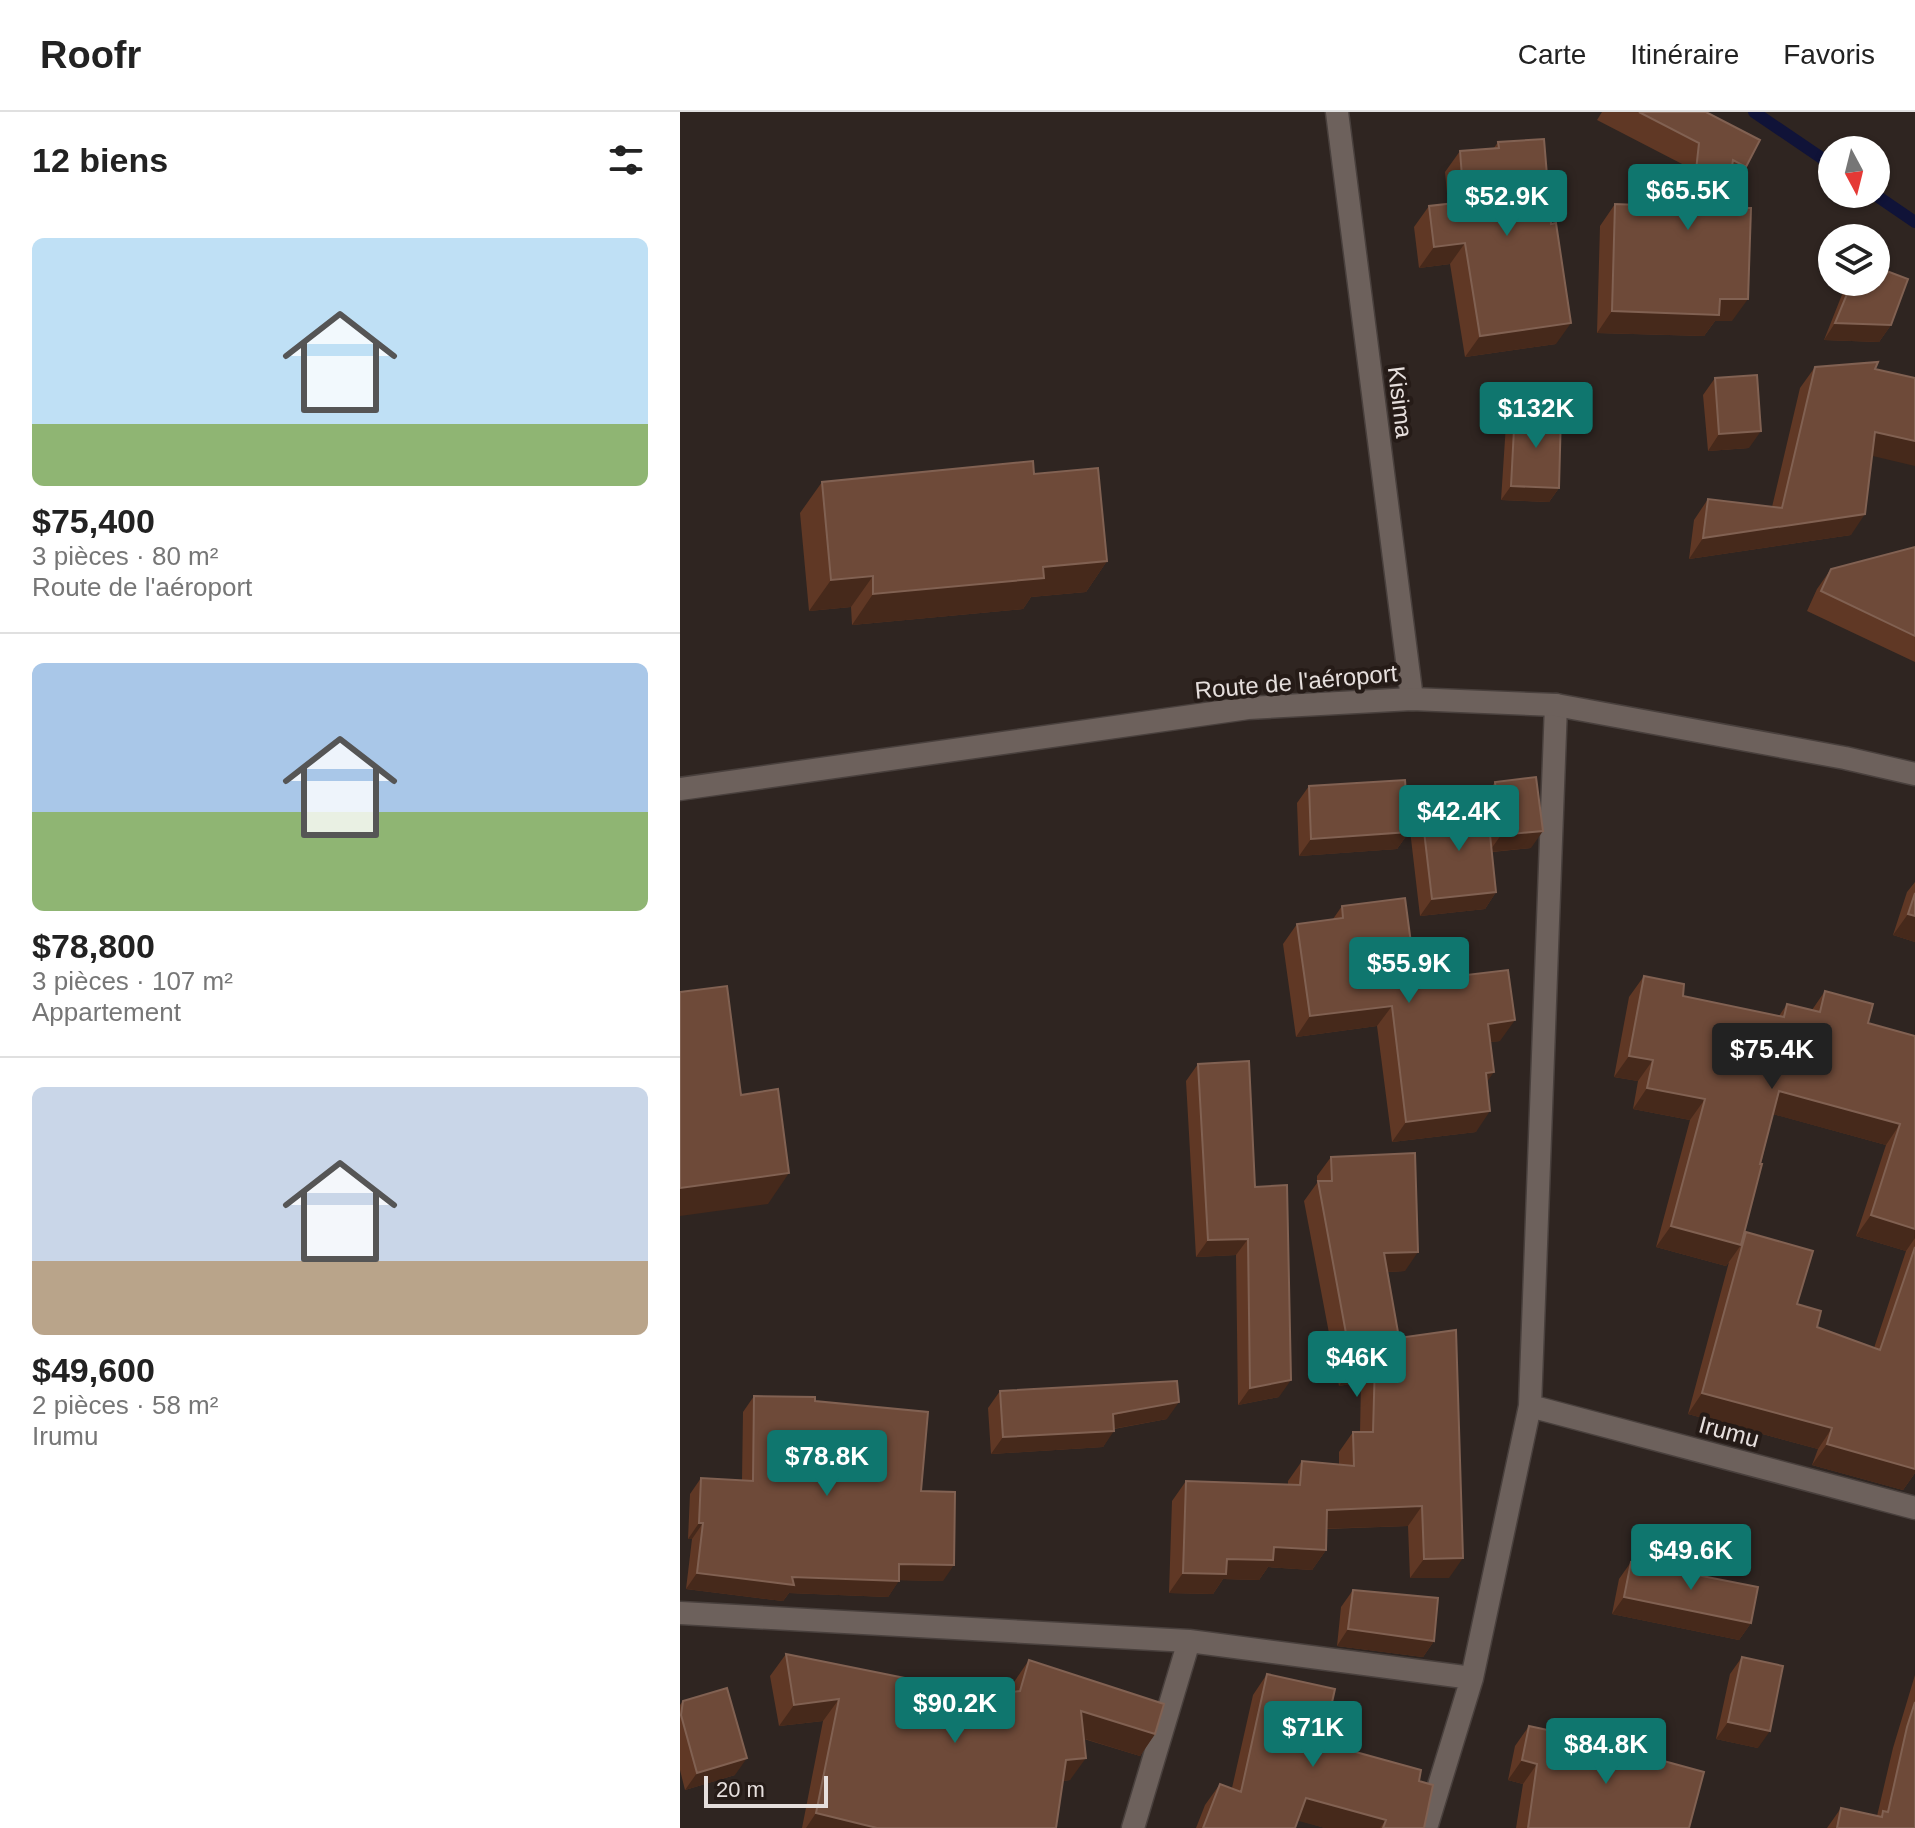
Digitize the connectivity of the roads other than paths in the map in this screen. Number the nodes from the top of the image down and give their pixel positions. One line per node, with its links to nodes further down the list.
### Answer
1 (1337, 112): 2 (street, Kisima)
2 (1412, 699): 3 (street, Route de l'aéroport); 5 (street, Route de l'aéroport)
3 (1556, 705): 4 (street, Route de l'aéroport); 6 (street)
4 (1915, 774)
5 (680, 789)
6 (1530, 1406): 7 (street, Irumu); 10 (street)
7 (1915, 1508)
8 (680, 1613): 9 (street)
9 (1189, 1641): 10 (street); 11 (street)
10 (1472, 1678): 12 (street)
11 (1133, 1828)
12 (1426, 1828)

